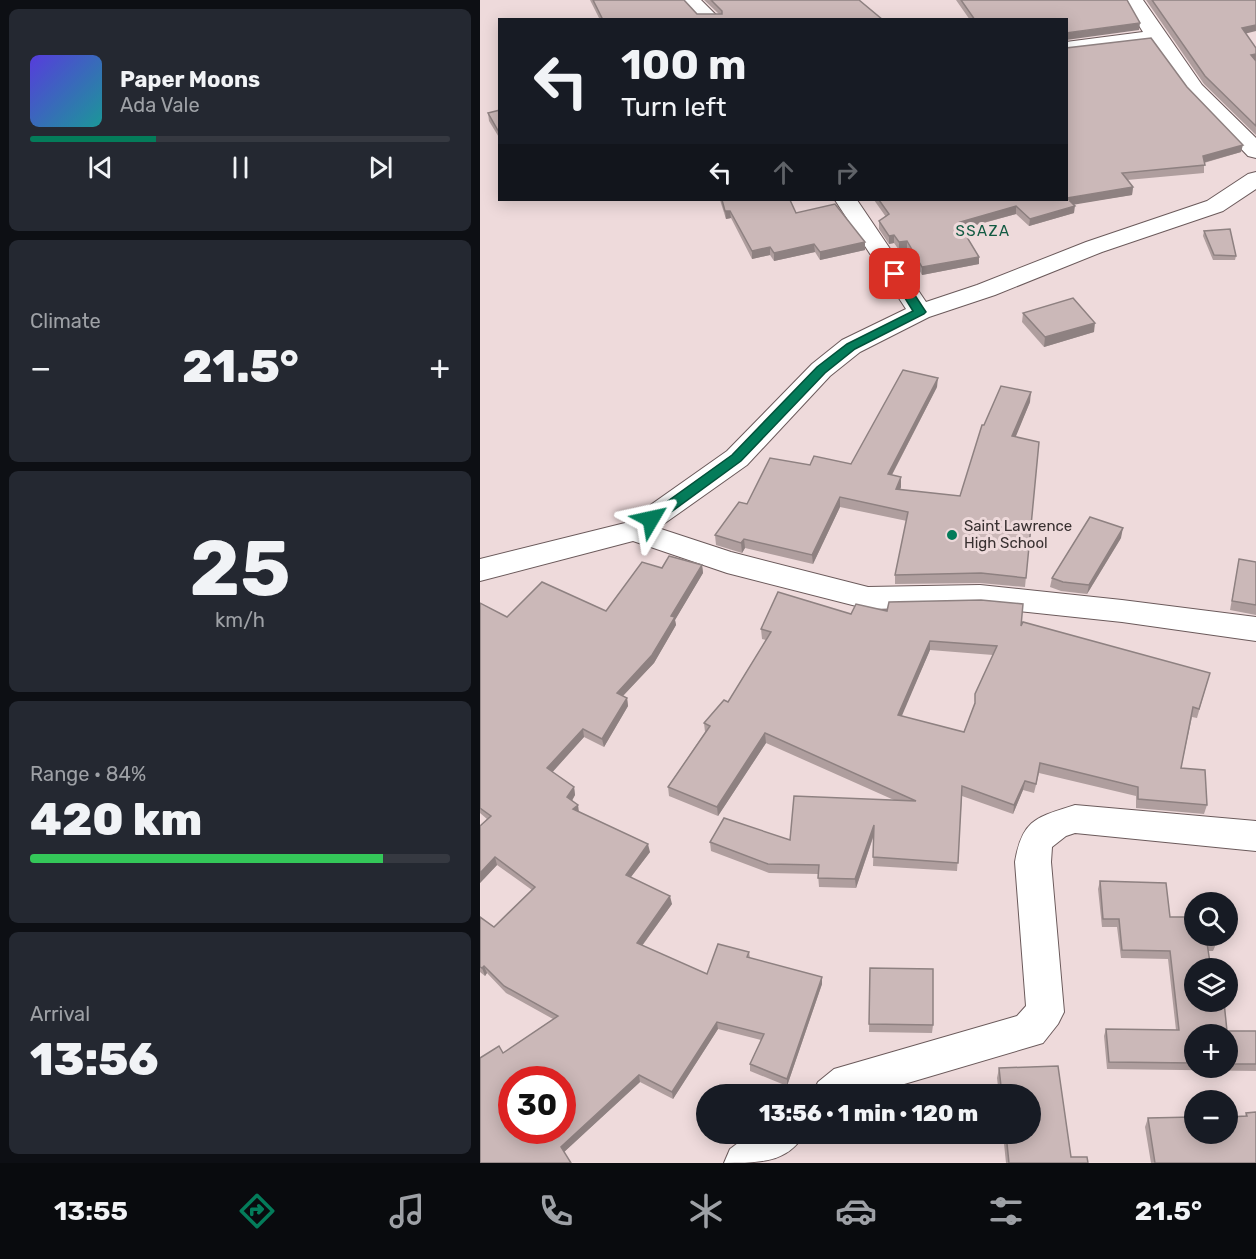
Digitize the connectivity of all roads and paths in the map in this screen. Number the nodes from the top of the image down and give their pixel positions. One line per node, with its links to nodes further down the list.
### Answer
1 (690, 0): 3 (street)
2 (1133, 0): 4 (street)
3 (709, 18)
4 (1156, 36): 5 (street); 6 (street)
5 (1068, 48)
6 (1256, 151)
7 (1256, 178): 9 (street)
8 (847, 201): 9 (street)
9 (920, 312): 10 (street)
10 (634, 531): 11 (street); 12 (street)
11 (480, 570)
12 (1256, 629)
13 (1256, 836): 14 (street)
14 (846, 1084)
15 (770, 1144): 16 (street)
16 (744, 1163)

